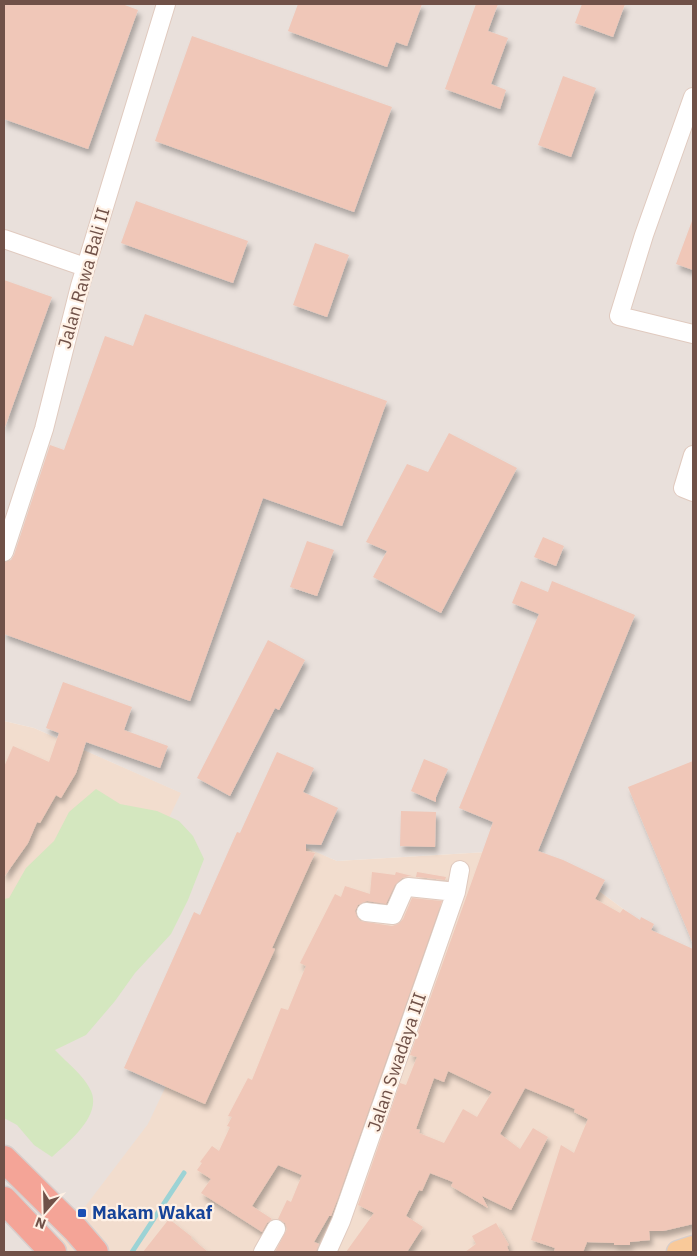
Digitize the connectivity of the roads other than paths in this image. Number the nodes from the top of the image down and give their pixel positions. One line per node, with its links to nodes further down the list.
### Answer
1 (166, 4): 4 (street, Jalan Rawa Bali II)
2 (693, 97): 5 (street)
3 (4, 238): 4 (street)
4 (85, 267): 8 (street, Jalan Rawa Bali II)
5 (693, 334)
6 (693, 456): 7 (street)
7 (693, 492)
8 (4, 552)
9 (460, 870): 10 (street, Jalan Swadaya III)
10 (456, 892): 11 (street); 19 (street, Jalan Swadaya III)
11 (366, 912)
12 (4, 1159): 17 (highway)
13 (4, 1200): 16 (highway)
14 (276, 1229): 18 (street)
15 (693, 1247): 20 (main road)
16 (53, 1252)
17 (95, 1252)
18 (263, 1252)
19 (327, 1252)
20 (678, 1252)

